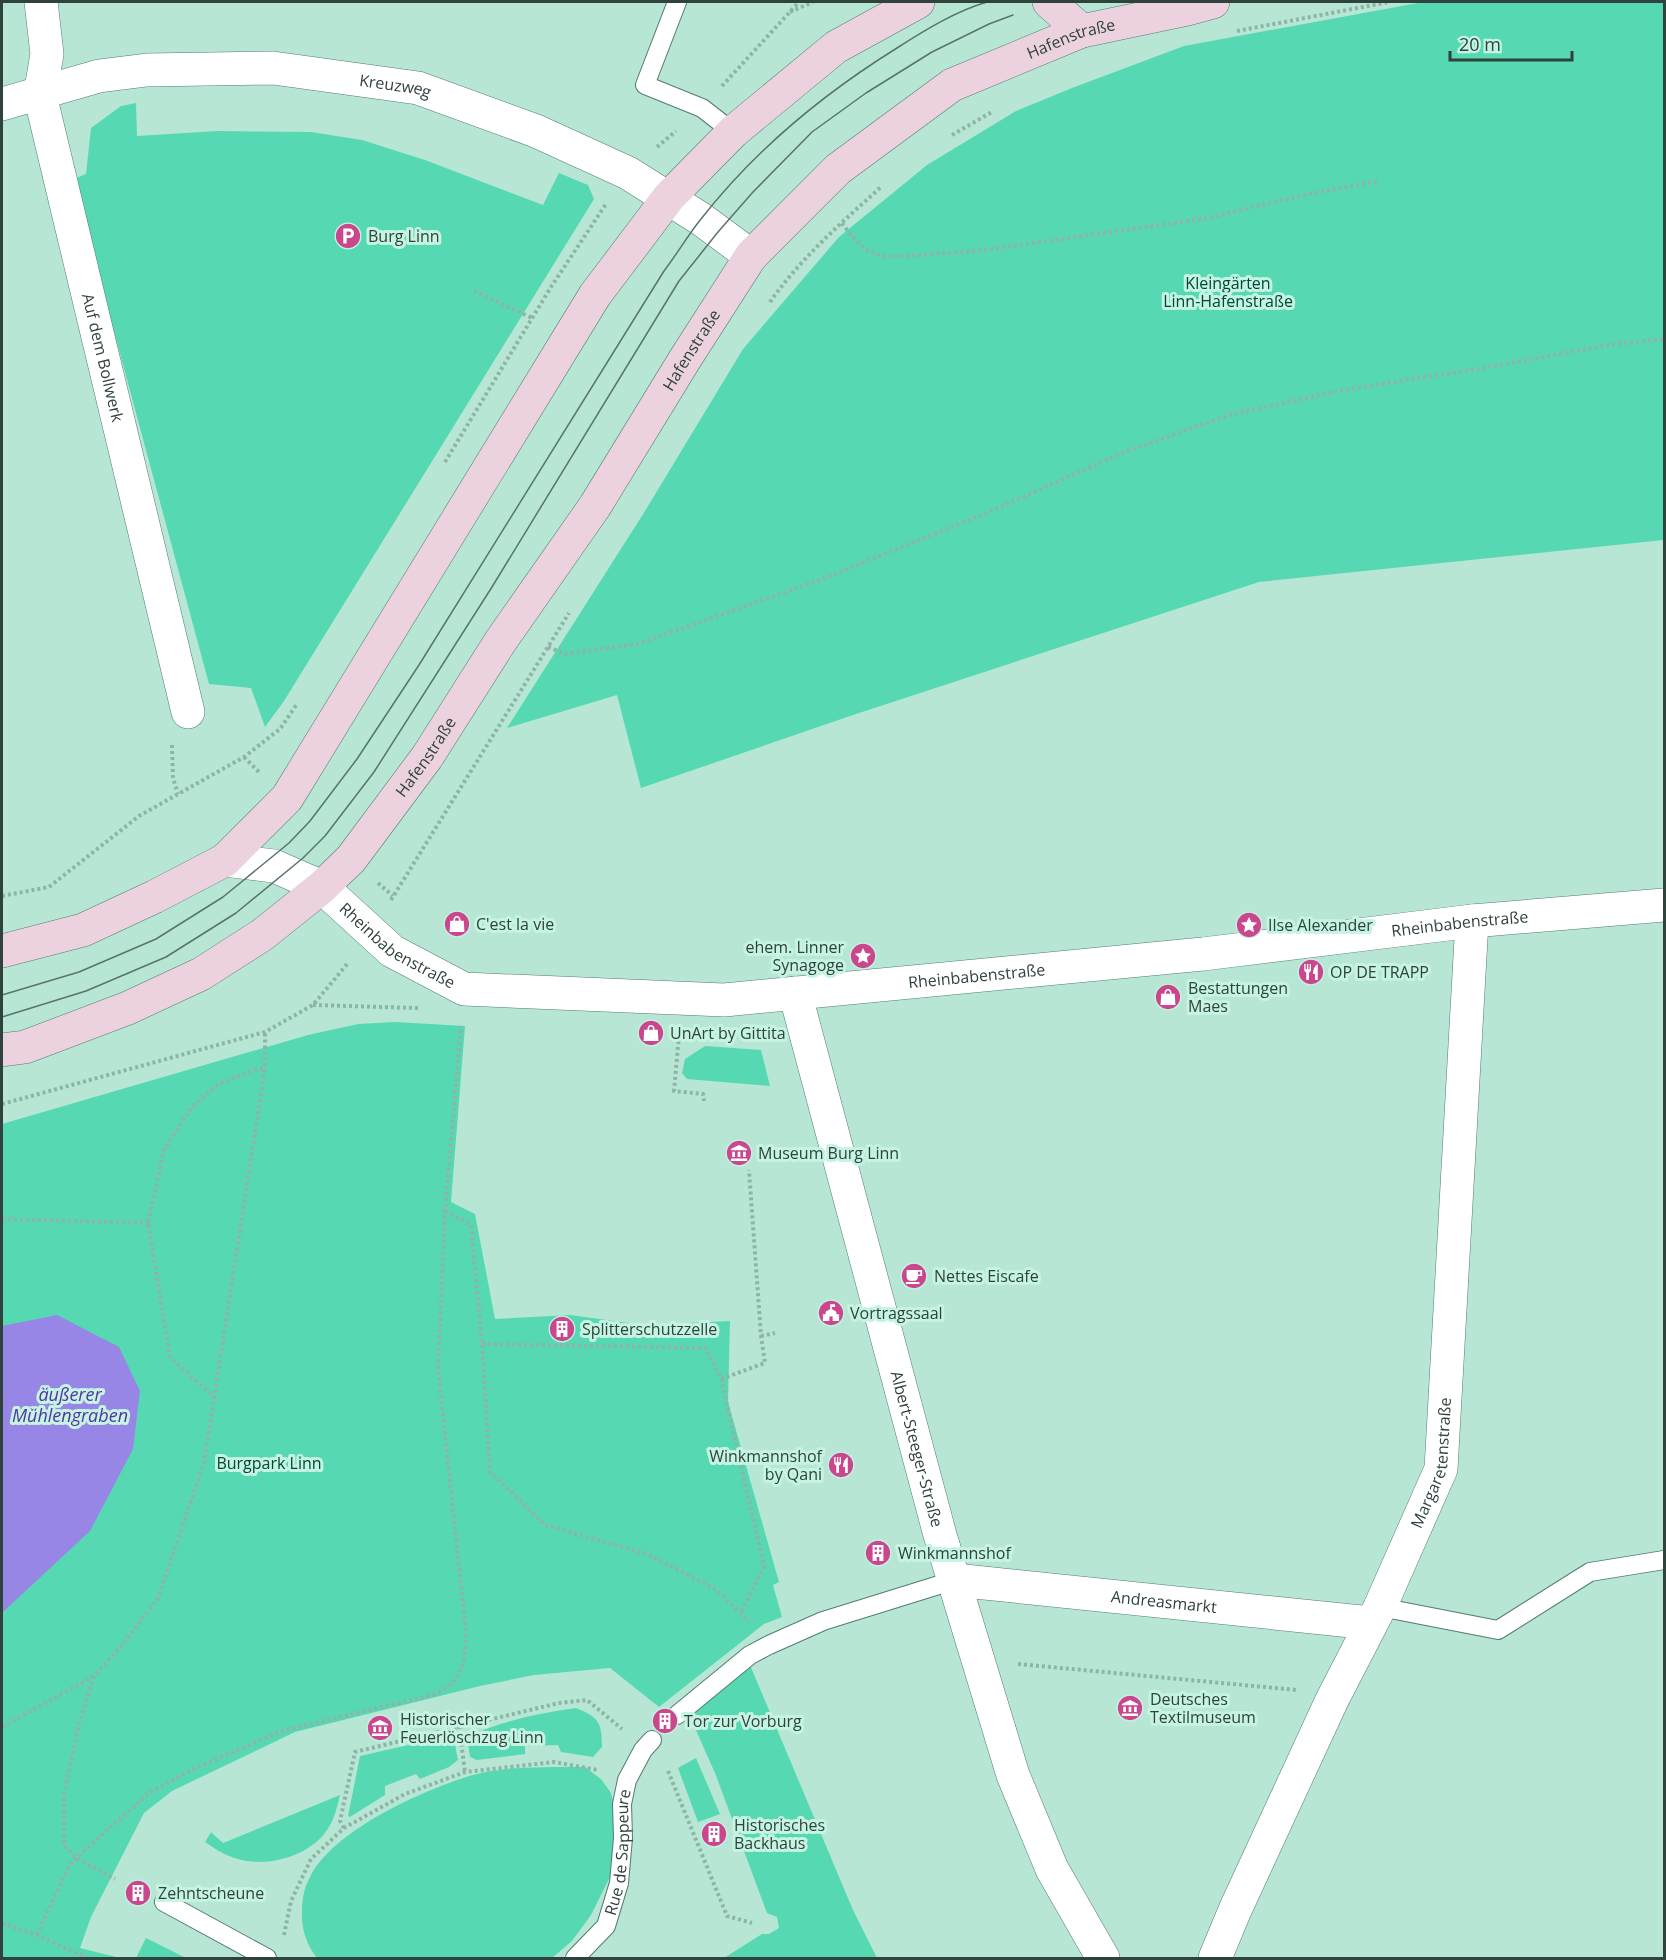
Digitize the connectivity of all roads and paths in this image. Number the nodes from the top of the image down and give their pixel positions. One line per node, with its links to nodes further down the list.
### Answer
1 (41, 2): 10 (street, Auf dem Bollwerk)
2 (677, 2): 13 (lane)
3 (799, 2): 4 (path)
4 (813, 2)
5 (918, 2): 13 (main road)
6 (1050, 2): 9 (main road)
7 (1111, 2): 9 (main road)
8 (1213, 2): 9 (main road, Hafenstraße)
9 (1082, 31): 19 (main road, Hafenstraße)
10 (40, 94): 11 (street, Kreuzweg); 17 (street, Kreuzweg); 26 (street, Auf dem Bollwerk)
11 (2, 104)
12 (997, 109): 14 (path)
13 (733, 132): 17 (main road)
14 (947, 137)
15 (1379, 181): 18 (path)
16 (884, 185): 18 (path)
17 (669, 197): 19 (street, Kreuzweg); 28 (main road)
18 (842, 223): 21 (path)
19 (752, 256): 29 (main road, Hafenstraße)
20 (474, 291): 22 (path)
21 (770, 302)
22 (532, 318)
23 (1665, 339): 25 (path)
24 (573, 608): 25 (path)
25 (548, 647): 29 (path)
26 (188, 712): 27 (path)
27 (178, 794): 28 (path); 32 (path)
28 (286, 798): 30 (main road)
29 (351, 859): 31 (main road, Hafenstraße)
30 (225, 860): 31 (street, Rheinbabenstraße); 36 (main road)
31 (322, 886): 35 (street, Rheinbabenstraße); 42 (main road)
32 (2, 896)
33 (1665, 905): 34 (street, Rheinbabenstraße)
34 (1472, 921): 38 (street, Rheinbabenstraße); 58 (street, Margaretenstraße)
35 (372, 935): 37 (street, Rheinbabenstraße); 40 (path)
36 (2, 951)
37 (464, 989): 39 (street, Rheinbabenstraße); 40 (path); 47 (path)
38 (795, 993): 39 (street, Rheinbabenstraße); 56 (street, Albert-Steeger-Straße)
39 (683, 998): 44 (path)
40 (313, 1005): 41 (path)
41 (265, 1032): 43 (path); 45 (path)
42 (2, 1050)
43 (266, 1068): 49 (path); 54 (path)
44 (704, 1101)
45 (2, 1104)
46 (749, 1170): 51 (path)
47 (445, 1211): 52 (path); 70 (path)
48 (2, 1219): 49 (path)
49 (148, 1223): 54 (path)
50 (775, 1333): 51 (path)
51 (761, 1336): 53 (path)
52 (482, 1344): 53 (path); 57 (path)
53 (721, 1379): 57 (path)
54 (215, 1398): 61 (path)
55 (1665, 1560): 58 (lane)
56 (955, 1580): 58 (street, Andreasmarkt); 59 (lane); 60 (street, Albert-Steeger-Straße)
57 (741, 1613): 59 (path)
58 (1376, 1615): 62 (street, Margaretenstraße)
59 (769, 1645): 63 (lane)
60 (982, 1672): 62 (path); 80 (street, Albert-Steeger-Straße)
61 (94, 1676): 65 (path); 70 (path)
62 (1332, 1700): 81 (street, Margaretenstraße)
63 (678, 1713)
64 (459, 1725): 66 (path); 67 (path); 69 (path)
65 (2, 1727)
66 (647, 1745): 68 (lane, Rue de Sappeure); 74 (path)
67 (465, 1772): 68 (path); 69 (path)
68 (627, 1780): 79 (lane, Rue de Sappeure)
69 (344, 1828): 76 (path)
70 (76, 1858): 71 (path); 75 (path)
71 (115, 1879)
72 (164, 1902): 78 (lane)
73 (2, 1923): 75 (path)
74 (752, 1923)
75 (37, 1935): 77 (path)
76 (284, 1935)
77 (87, 1959)
78 (267, 1959)
79 (575, 1959)
80 (1103, 1959)
81 (1215, 1959)

